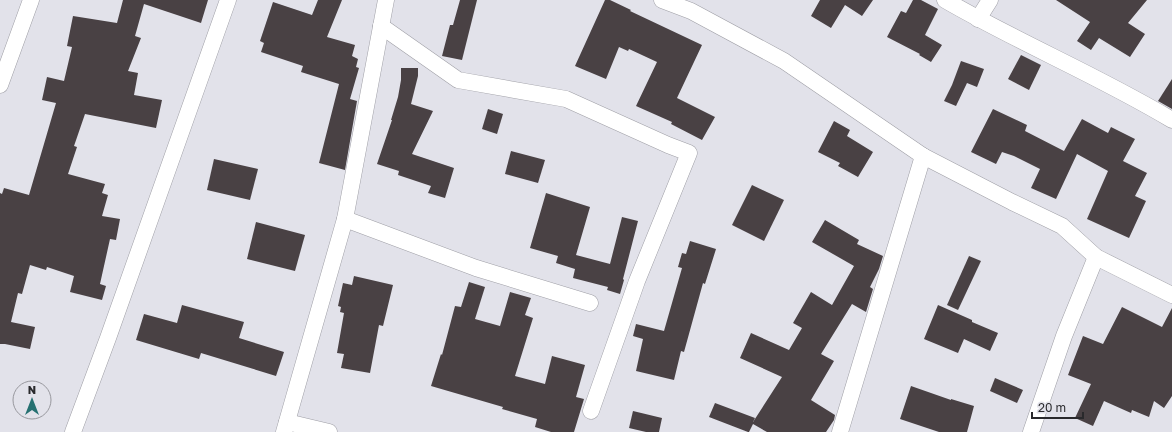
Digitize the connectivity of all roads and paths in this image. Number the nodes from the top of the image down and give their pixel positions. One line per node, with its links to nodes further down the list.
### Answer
1 (31, 0): 9 (street)
2 (228, 0): 18 (street)
3 (386, 0): 8 (street)
4 (662, 0): 11 (street)
5 (945, 0): 7 (street)
6 (990, 0): 7 (street)
7 (978, 19): 10 (street)
8 (381, 26): 12 (street); 16 (street)
9 (0, 85)
10 (1172, 120)
11 (923, 156): 13 (street); 20 (street)
12 (345, 219): 15 (street); 17 (street)
13 (1096, 257): 14 (street); 21 (street)
14 (1172, 295)
15 (590, 303)
16 (591, 411)
17 (286, 427): 19 (street)
18 (73, 432)
19 (329, 432)
20 (840, 432)
21 (1031, 432)

